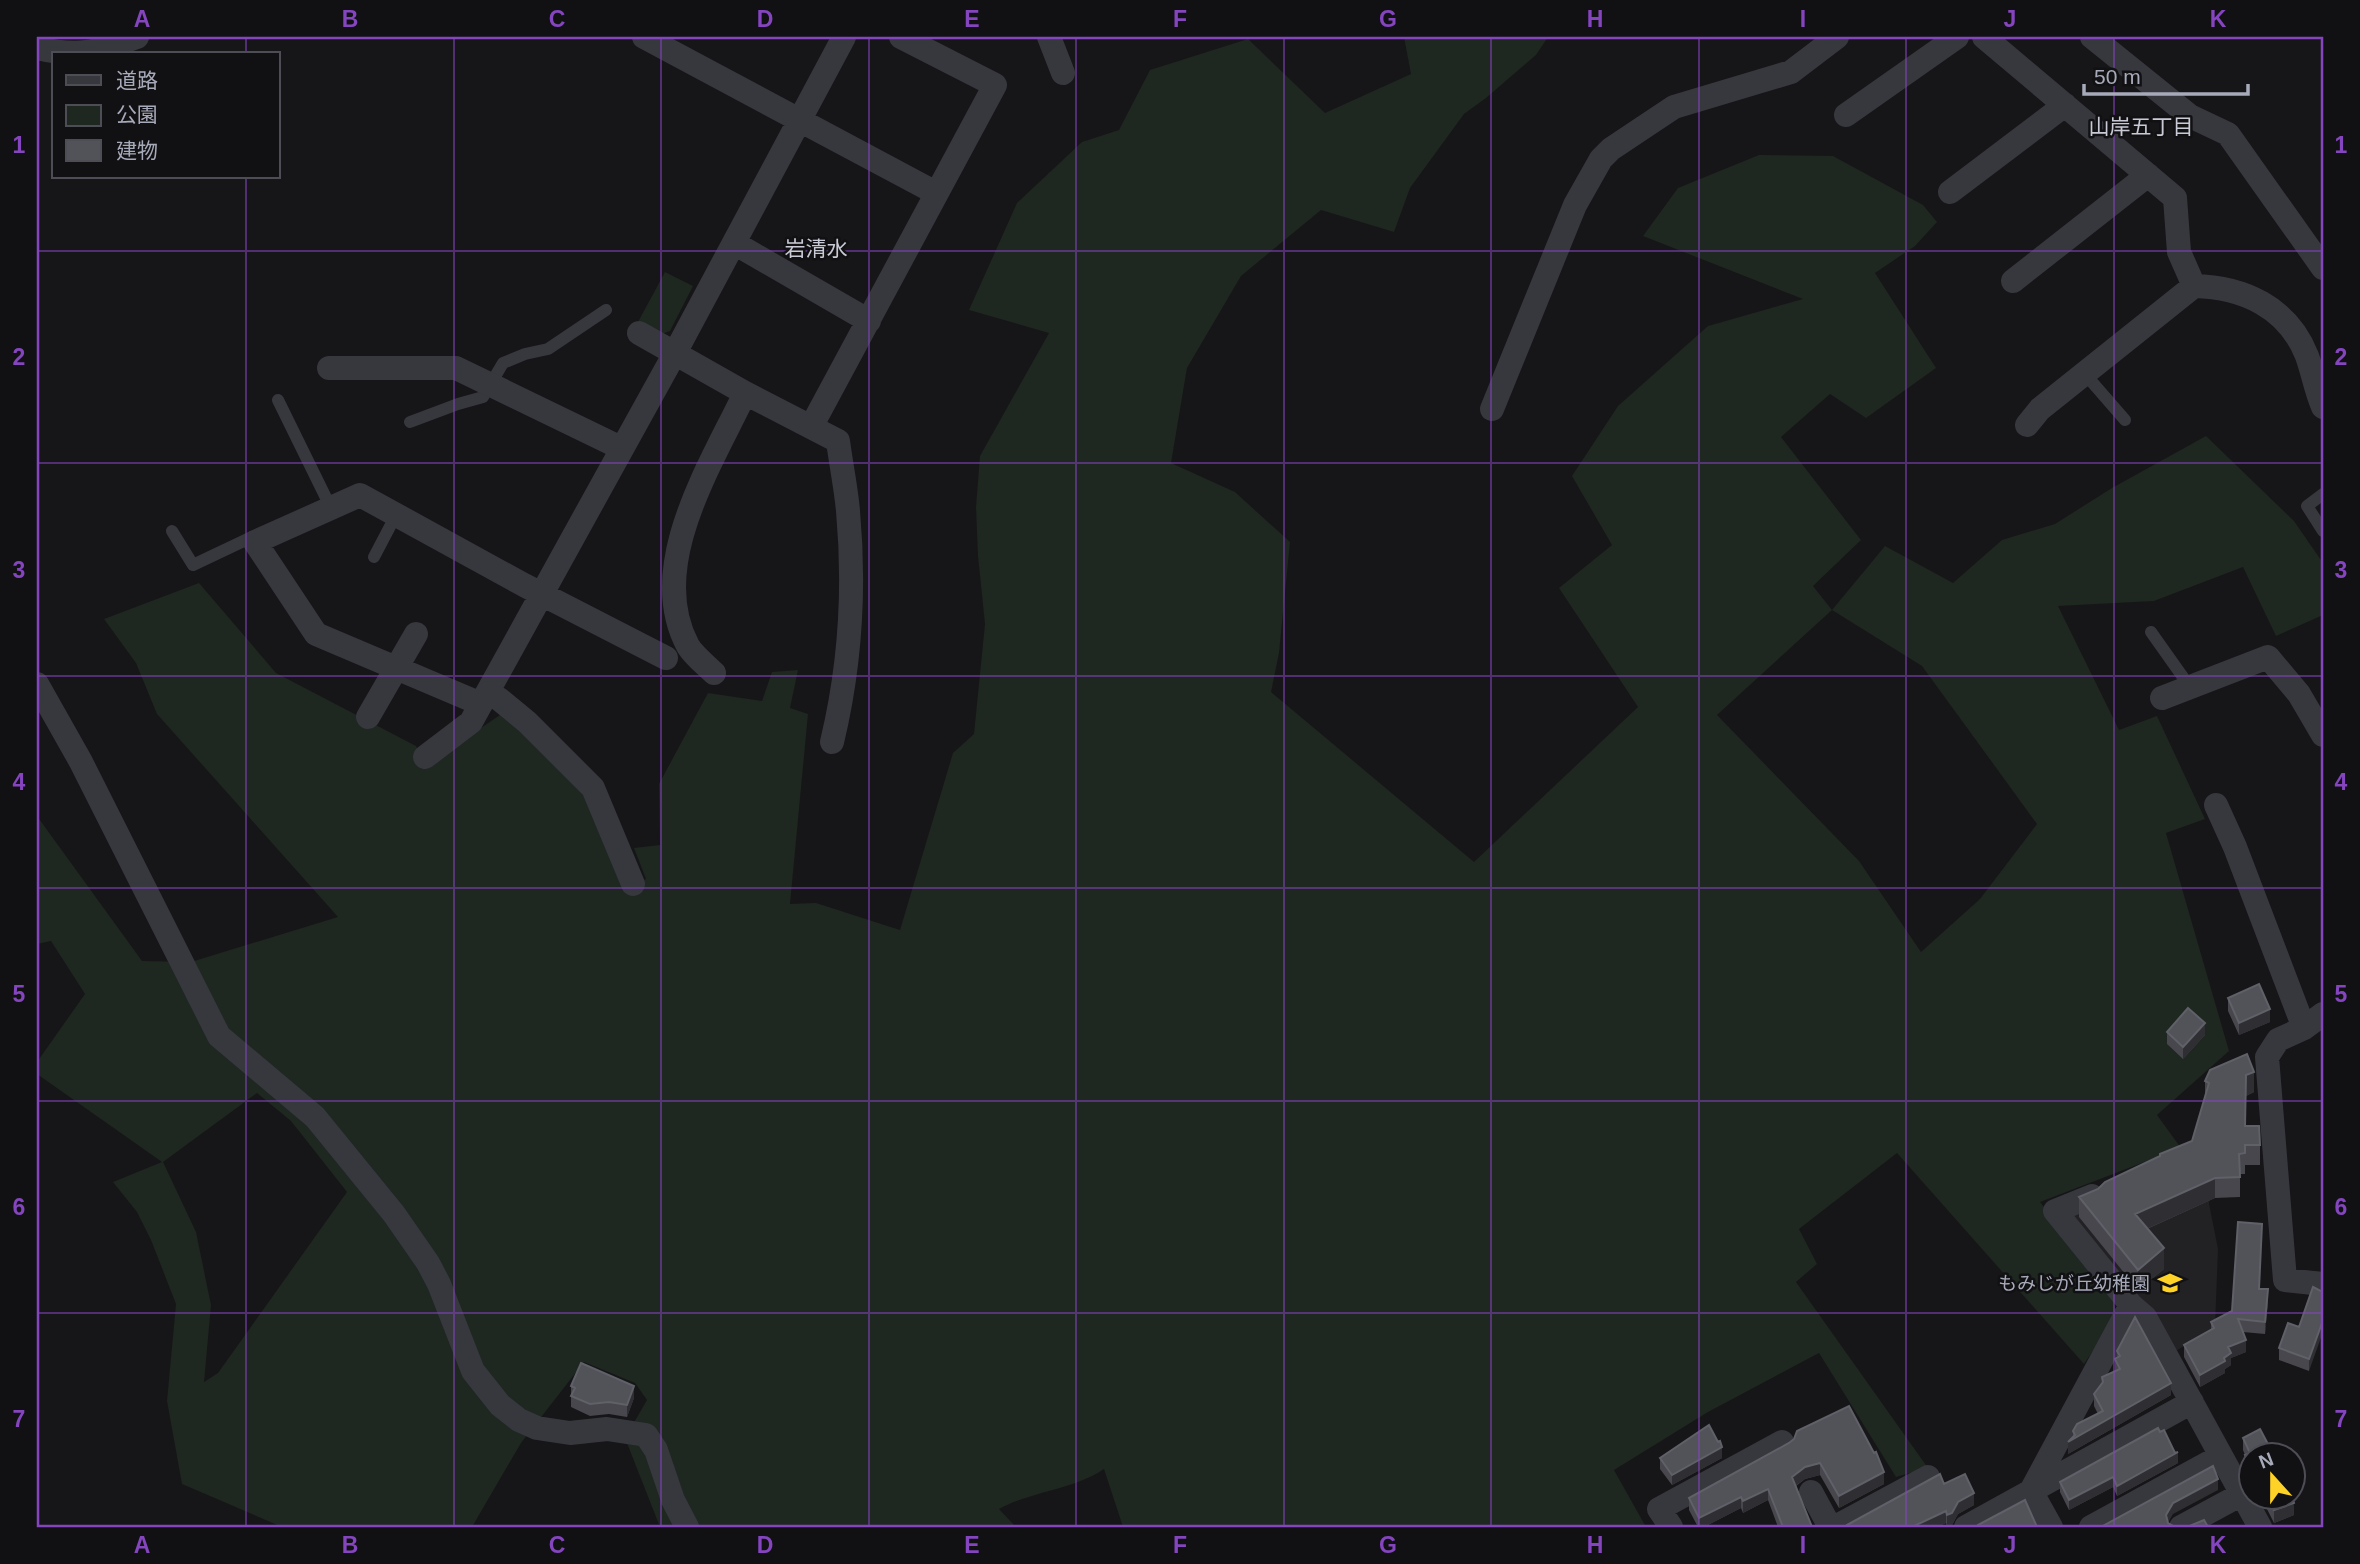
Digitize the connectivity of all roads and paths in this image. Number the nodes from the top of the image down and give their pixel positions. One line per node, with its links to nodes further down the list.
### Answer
1 (137, 37): 10 (street)
2 (644, 37): 14 (street)
3 (844, 37): 14 (street)
4 (901, 37): 17 (street)
5 (1049, 37): 11 (street)
6 (1837, 37): 32 (street)
7 (1957, 37): 13 (street)
8 (1983, 37): 12 (street)
9 (2092, 37): 19 (street)
10 (95, 52)
11 (1063, 73)
12 (2064, 105): 15 (street); 16 (street)
13 (1846, 115)
14 (799, 121): 17 (street); 18 (street)
15 (2148, 175): 20 (street); 21 (street)
16 (1950, 191)
17 (936, 193): 23 (street)
18 (734, 243): 23 (street); 25 (street)
19 (2323, 268)
20 (2013, 281)
21 (2194, 286): 27 (street); 31 (street)
22 (607, 310): 28 (lane)
23 (869, 321): 36 (street)
24 (639, 332): 25 (street)
25 (675, 353): 29 (street); 37 (street)
26 (329, 368): 28 (street)
27 (2085, 374): 33 (lane); 35 (street)
28 (490, 385): 34 (lane); 37 (street)
29 (745, 393): 36 (street); 50 (street)
30 (278, 400): 39 (lane)
31 (2323, 407)
32 (1492, 409)
33 (2125, 419)
34 (410, 422)
35 (2027, 425)
36 (811, 428): 57 (street)
37 (621, 448): 45 (street)
38 (2323, 494): 42 (lane)
39 (331, 508): 40 (street); 43 (street)
40 (396, 515): 44 (lane); 45 (street)
41 (172, 531): 43 (lane)
42 (2323, 531)
43 (255, 542): 49 (street)
44 (374, 557)
45 (542, 594): 48 (street); 54 (street)
46 (2151, 632): 52 (lane)
47 (416, 634): 49 (street)
48 (666, 658)
49 (397, 668): 54 (street); 55 (street)
50 (714, 673)
51 (37, 684): 73 (street)
52 (2190, 687): 53 (street); 56 (street)
53 (2162, 698)
54 (484, 699): 58 (street); 60 (street)
55 (368, 717)
56 (2323, 735)
57 (832, 742)
58 (425, 757)
59 (2216, 805): 61 (street)
60 (633, 884)
61 (2314, 1021): 63 (street)
62 (2092, 1196): 64 (street)
63 (2323, 1284)
64 (2131, 1305): 65 (street); 70 (street)
65 (2192, 1402): 67 (street); 70 (street)
66 (1783, 1443): 74 (street)
67 (2221, 1456): 69 (street); 78 (street)
68 (1928, 1477): 75 (street)
69 (2238, 1487)
70 (2031, 1490): 76 (street); 77 (street)
71 (1811, 1492): 75 (street)
72 (2238, 1496): 79 (street)
73 (687, 1527)
74 (1671, 1527)
75 (1833, 1527)
76 (1966, 1527)
77 (2051, 1527)
78 (2091, 1527)
79 (2181, 1527)

